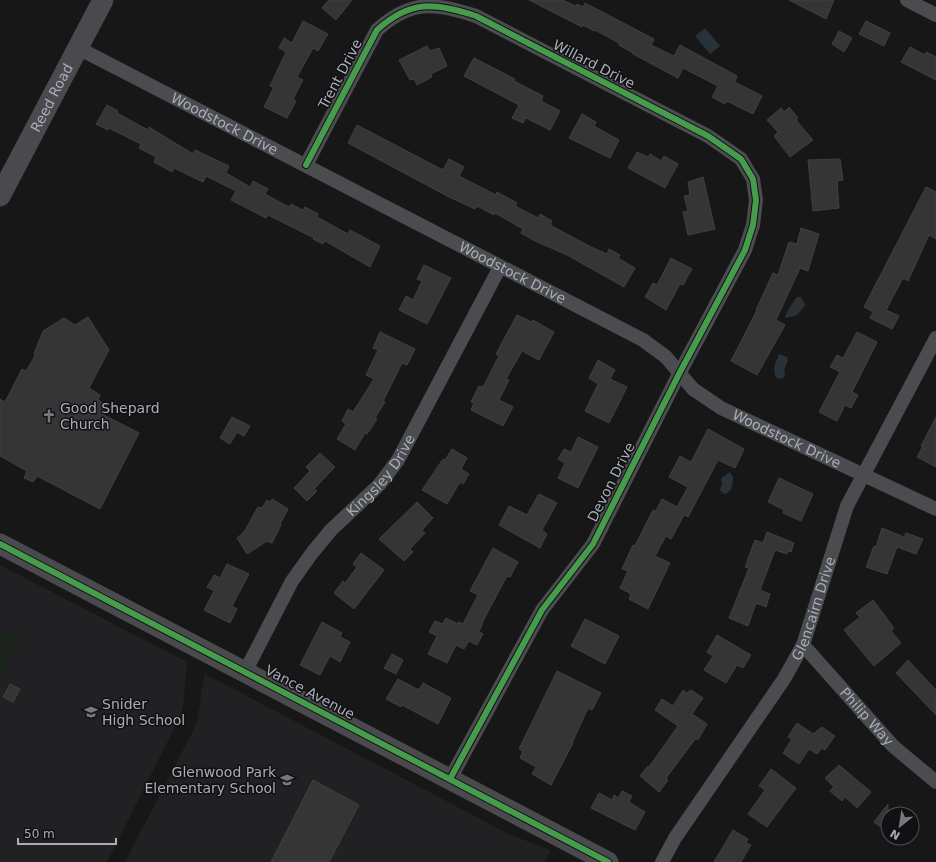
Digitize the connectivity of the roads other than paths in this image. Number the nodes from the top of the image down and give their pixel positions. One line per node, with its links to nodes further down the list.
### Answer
1 (103, 0): 5 (street, Reed Road)
2 (907, 0): 4 (street)
3 (408, 8): 6 (street, Trent Drive); 7 (street, Willard Drive)
4 (936, 15)
5 (78, 48): 6 (street, Woodstock Drive); 8 (street, Reed Road)
6 (306, 165): 9 (street, Woodstock Drive)
7 (753, 179): 11 (street, Devon Drive)
8 (0, 196)
9 (500, 267): 11 (street, Woodstock Drive); 16 (street, Kingsley Drive)
10 (936, 338): 12 (street, Glencairn Drive)
11 (679, 374): 12 (street, Woodstock Drive); 17 (street, Devon Drive)
12 (863, 474): 13 (street, Woodstock Drive); 15 (street, Glencairn Drive)
13 (936, 509)
14 (0, 544): 16 (street, Vance Avenue)
15 (803, 645): 18 (street, Philip Way); 20 (street, Glencairn Drive)
16 (245, 672): 17 (street, Vance Avenue)
17 (450, 779): 19 (street, Vance Avenue)
18 (936, 782)
19 (608, 862)
20 (662, 862)

